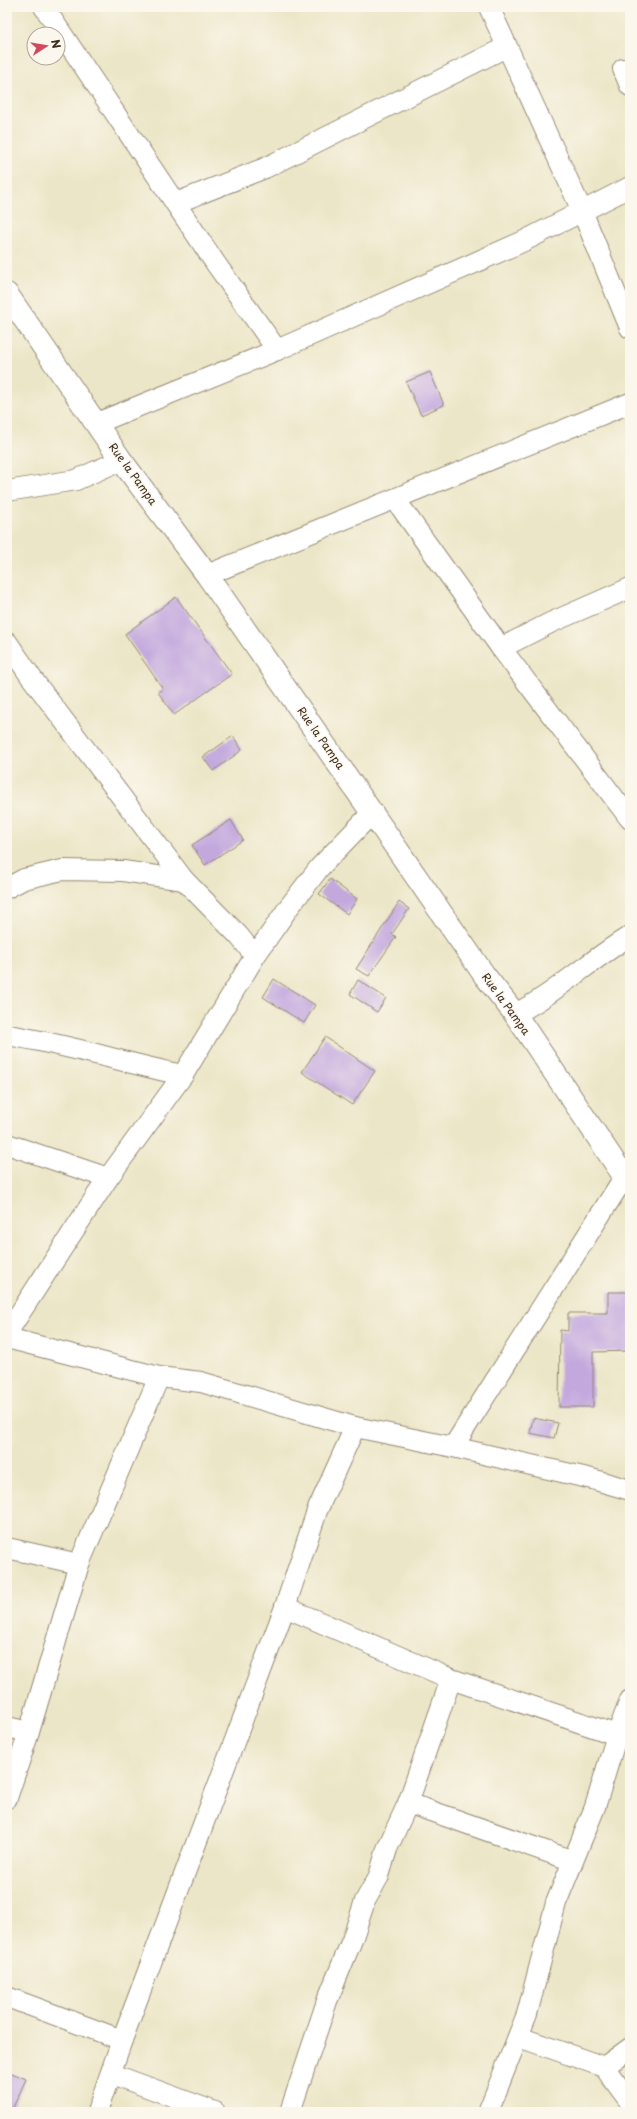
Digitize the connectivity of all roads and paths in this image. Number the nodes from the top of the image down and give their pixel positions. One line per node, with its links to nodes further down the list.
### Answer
1 (44, 7): 5 (street)
2 (489, 7): 3 (street)
3 (506, 47): 5 (street); 6 (street)
4 (630, 187): 6 (street)
5 (176, 203): 9 (street)
6 (582, 211): 8 (street); 9 (street)
7 (7, 294): 11 (street, Rue la Pampa)
8 (630, 328)
9 (277, 350): 11 (street)
10 (630, 404): 14 (street)
11 (97, 423): 12 (street, Rue la Pampa)
12 (121, 460): 13 (street); 15 (street, Rue la Pampa)
13 (7, 491)
14 (394, 499): 15 (street); 18 (street)
15 (207, 575): 19 (street, Rue la Pampa)
16 (630, 588): 18 (street)
17 (7, 642): 21 (street)
18 (501, 648): 20 (street)
19 (373, 812): 24 (street); 25 (street, Rue la Pampa)
20 (630, 819)
21 (184, 880): 22 (street); 24 (street)
22 (7, 888)
23 (630, 936): 25 (street)
24 (255, 956): 27 (street)
25 (515, 1014): 29 (street, Rue la Pampa)
26 (7, 1035): 27 (street)
27 (183, 1075): 30 (street)
28 (7, 1144): 30 (street)
29 (628, 1177): 35 (street)
30 (108, 1178): 31 (street)
31 (7, 1333)
32 (7, 1338): 33 (street)
33 (159, 1377): 34 (street); 38 (street)
34 (355, 1427): 35 (street); 39 (street)
35 (453, 1447): 36 (street)
36 (630, 1490)
37 (7, 1548): 38 (street)
38 (79, 1564): 43 (street)
39 (285, 1607): 40 (street); 50 (street)
40 (451, 1679): 44 (street); 46 (street)
41 (630, 1700): 44 (street)
42 (7, 1727): 43 (street)
43 (29, 1732): 45 (street)
44 (617, 1734): 47 (street)
45 (7, 1798)
46 (408, 1803): 47 (street); 57 (street)
47 (572, 1863): 49 (street)
48 (7, 1997): 50 (street)
49 (519, 2038): 52 (street); 58 (street)
50 (122, 2040): 53 (street)
51 (630, 2048): 52 (street)
52 (604, 2067): 54 (street)
53 (112, 2074): 55 (street); 56 (street)
54 (630, 2102)
55 (97, 2112)
56 (215, 2112)
57 (290, 2112)
58 (488, 2112)

